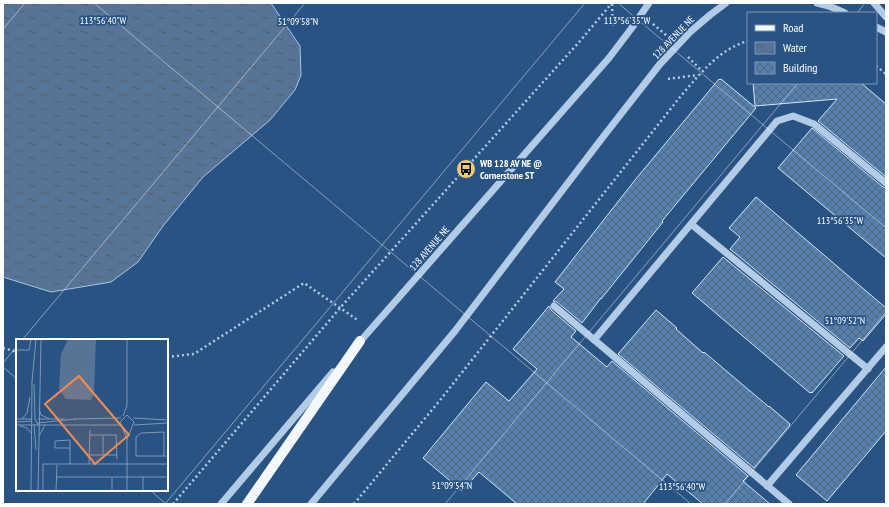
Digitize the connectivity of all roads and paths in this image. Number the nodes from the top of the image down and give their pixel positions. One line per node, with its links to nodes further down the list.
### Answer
1 (612, 3): 18 (path)
2 (649, 3): 19 (street, 128 AVENUE NE)
3 (726, 3): 14 (street, 128 AVENUE NE)
4 (817, 3): 6 (street)
5 (874, 3): 7 (street)
6 (843, 12)
7 (886, 17)
8 (877, 28): 9 (street)
9 (886, 32)
10 (747, 41): 13 (path)
11 (877, 67): 12 (path)
12 (886, 74)
13 (699, 75): 14 (path); 32 (path)
14 (646, 82): 31 (street, 128 AVENUE NE)
15 (886, 183): 16 (street)
16 (691, 224): 20 (street); 26 (street)
17 (554, 306): 20 (street)
18 (340, 308): 19 (path); 25 (path); 28 (path)
19 (370, 329): 21 (street, 128 AVENUE NE)
20 (594, 340): 27 (street)
21 (360, 341): 29 (street, 128 AVENUE NE); 30 (main road)
22 (886, 347): 26 (street)
23 (3, 348): 24 (path)
24 (16, 352)
25 (168, 357)
26 (868, 369): 27 (street)
27 (767, 486): 33 (street)
28 (173, 504)
29 (221, 504)
30 (246, 504)
31 (311, 504)
32 (354, 504)
33 (789, 504)

